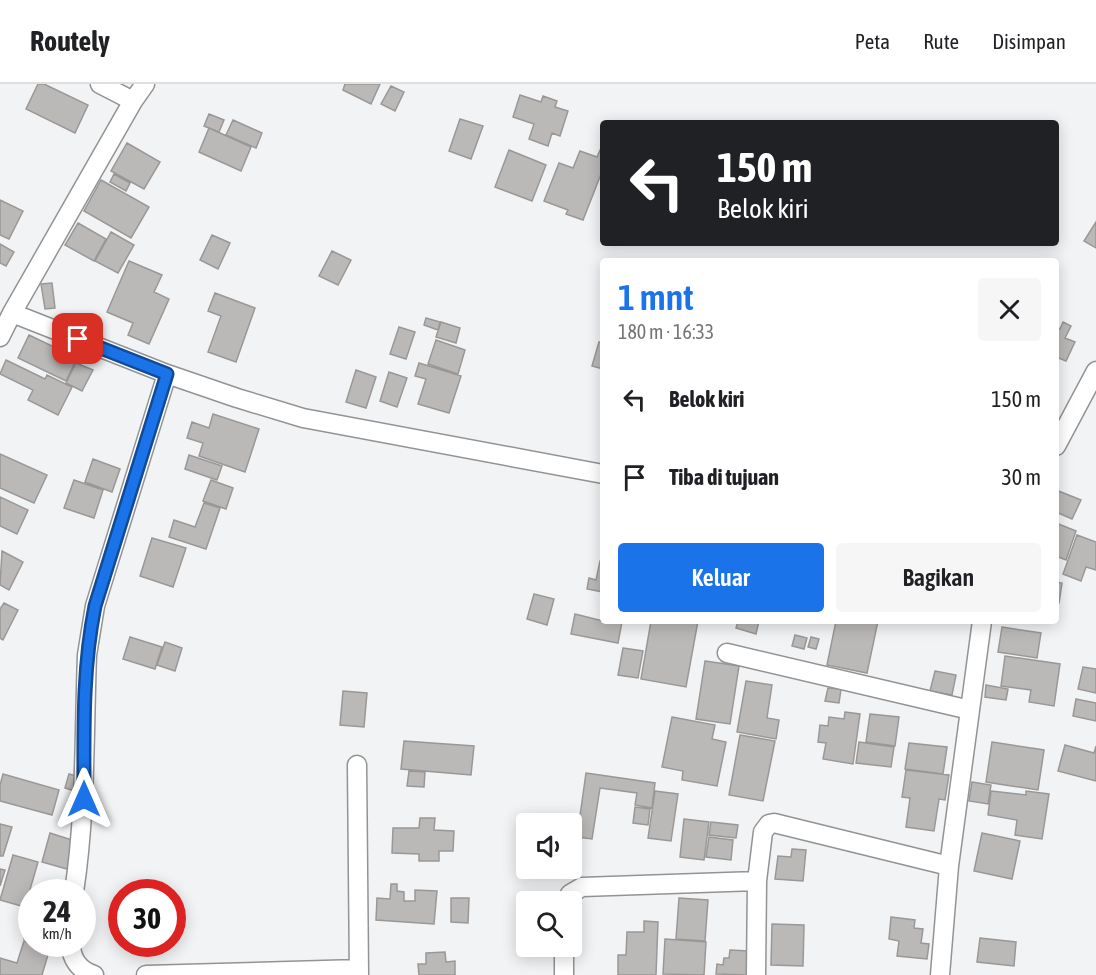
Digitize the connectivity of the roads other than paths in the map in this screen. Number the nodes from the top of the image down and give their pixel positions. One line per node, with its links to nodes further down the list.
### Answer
1 (100, 84): 3 (street)
2 (145, 84): 3 (street)
3 (133, 101): 4 (street)
4 (12, 313): 5 (street); 7 (street)
5 (0, 337)
6 (1096, 371): 8 (street)
7 (167, 374): 9 (street); 15 (street)
8 (1059, 440)
9 (600, 473)
10 (982, 624): 12 (street)
11 (727, 653): 12 (street)
12 (970, 710): 14 (street)
13 (357, 765): 20 (street)
14 (949, 867): 16 (street); 25 (street)
15 (76, 879)
16 (757, 881): 17 (street); 24 (street)
17 (575, 891)
18 (74, 957): 21 (street)
19 (564, 957): 23 (street)
20 (359, 972): 22 (street)
21 (94, 975)
22 (146, 975)
23 (564, 975)
24 (756, 975)
25 (940, 975)

